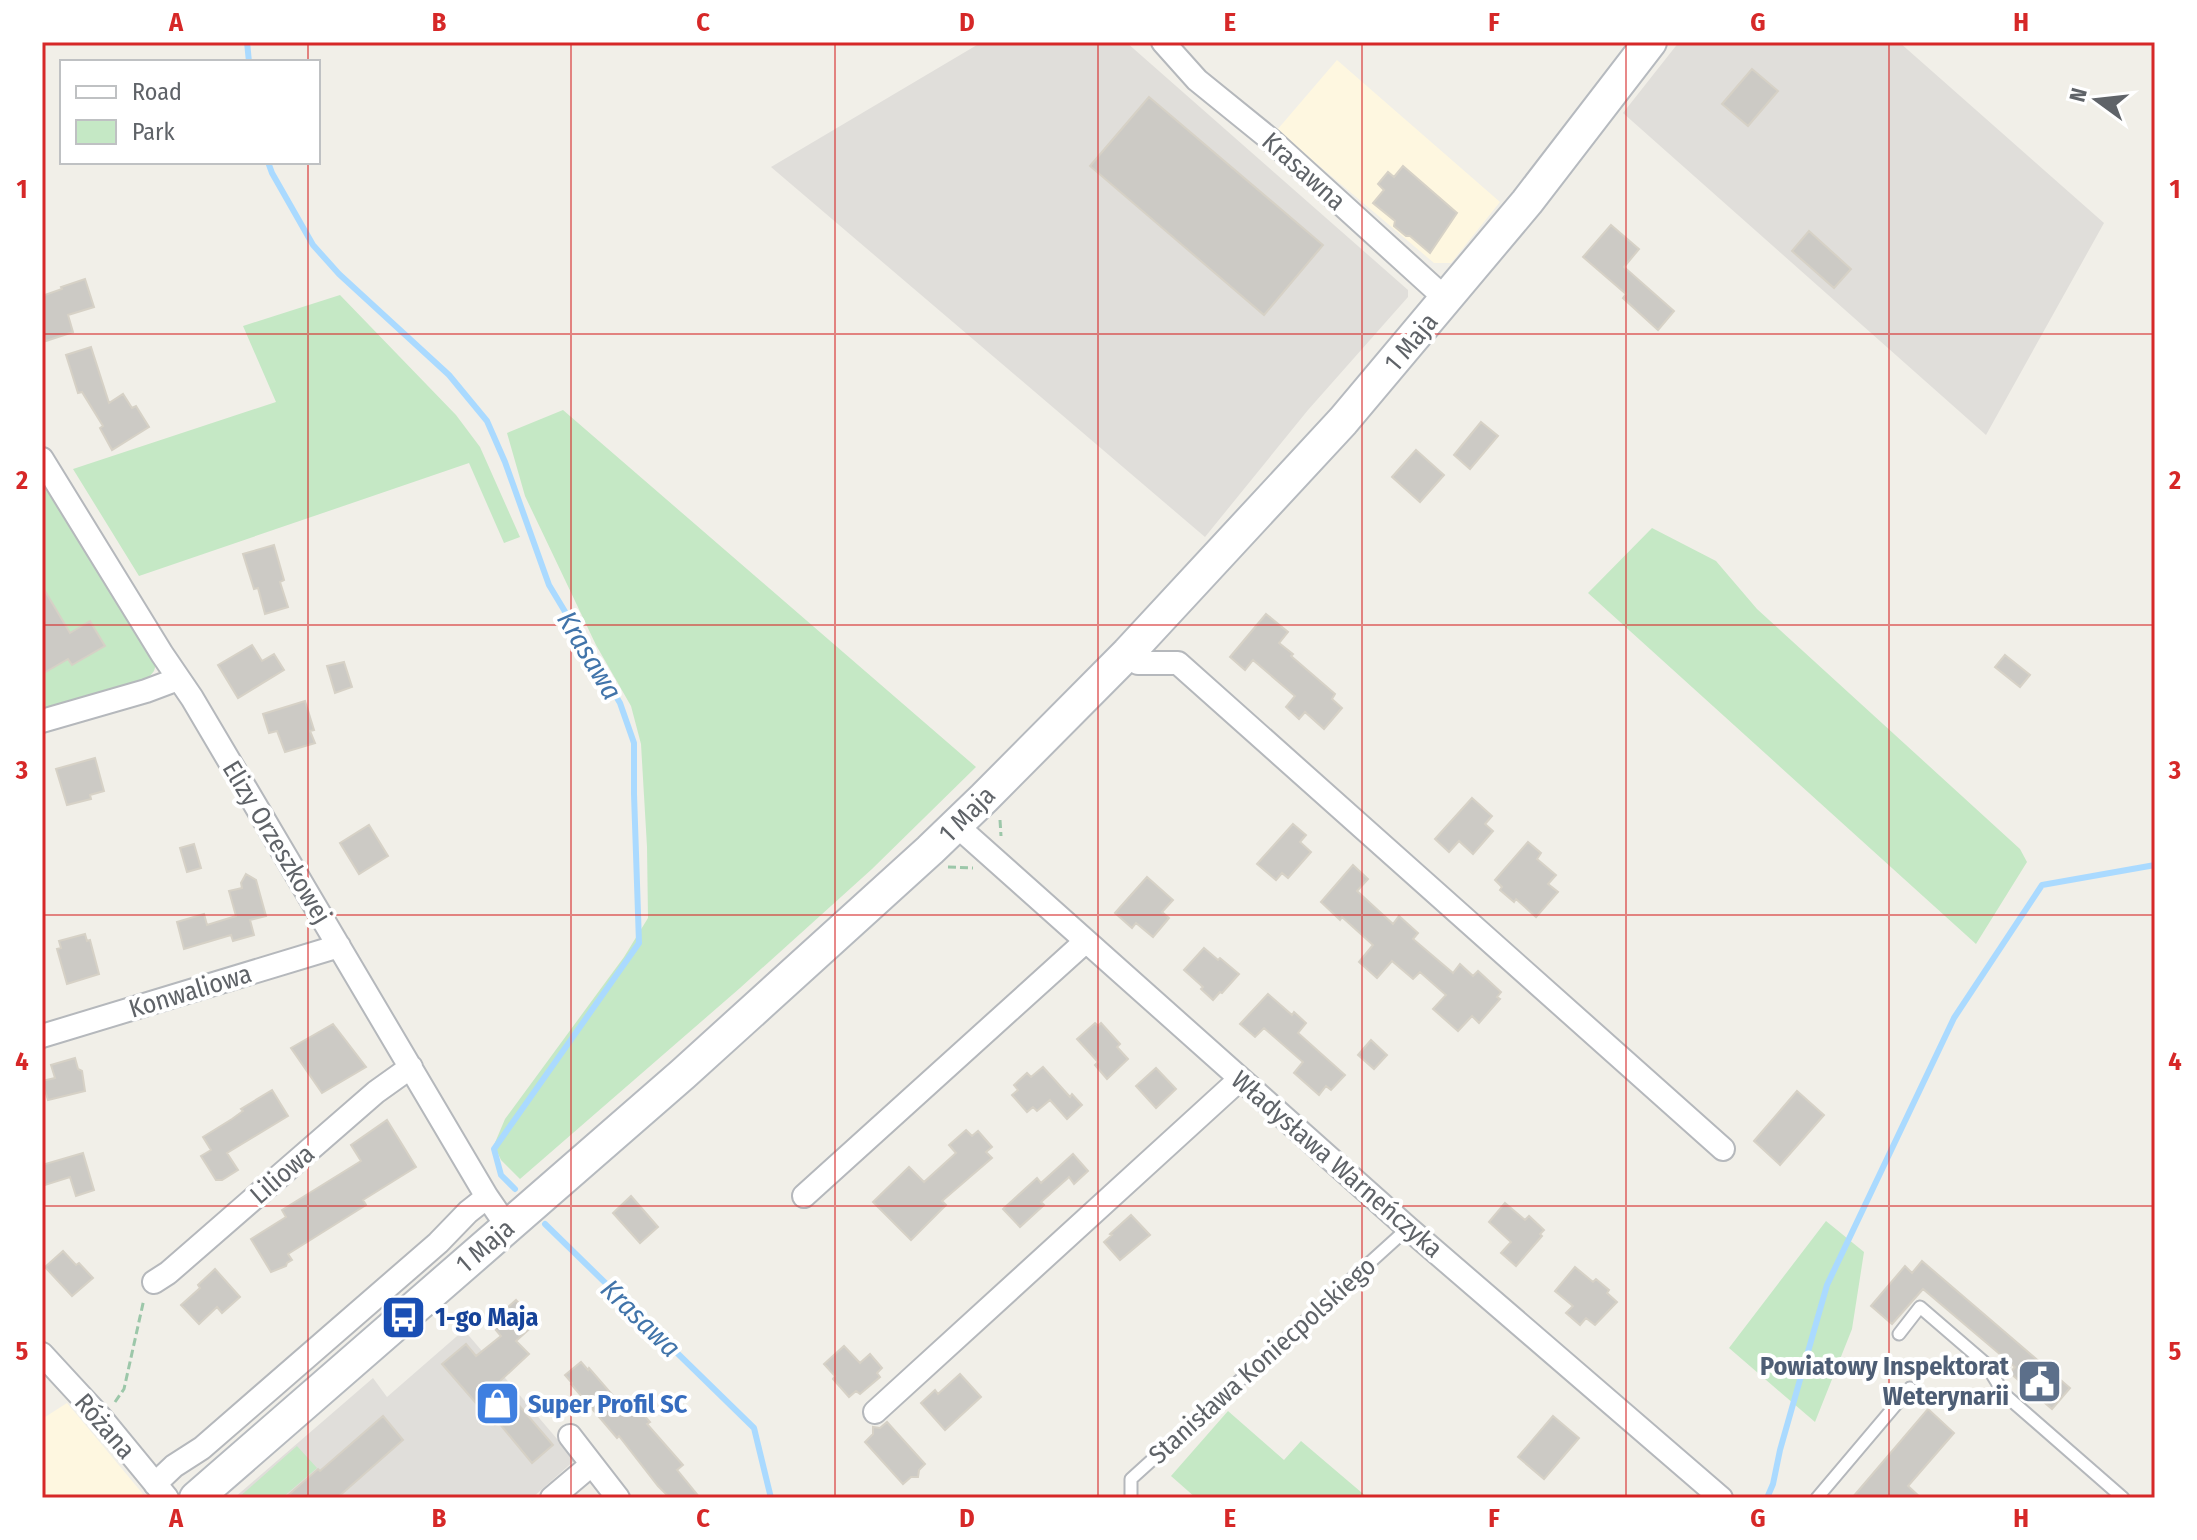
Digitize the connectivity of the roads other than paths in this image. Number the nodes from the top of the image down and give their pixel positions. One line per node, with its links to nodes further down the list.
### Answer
1 (1163, 42): 3 (street, Krasawna)
2 (1650, 42): 3 (main road, 1 Maja)
3 (1447, 300): 5 (main road, 1 Maja)
4 (42, 459): 6 (street, Elizy Orzeszkowej)
5 (1128, 653): 8 (main road, 1 Maja); 14 (street)
6 (178, 679): 7 (street); 10 (street, Elizy Orzeszkowej)
7 (42, 721)
8 (956, 825): 9 (street, Władysława Warneńczyka); 17 (main road, 1 Maja)
9 (1086, 941): 13 (street, Władysława Warneńczyka); 15 (street)
10 (339, 946): 11 (street, Konwaliowa); 12 (street, Elizy Orzeszkowej)
11 (42, 1036)
12 (411, 1067): 16 (street, Elizy Orzeszkowej); 19 (street, Liliowa)
13 (1240, 1079): 18 (street, Władysława Warneńczyka); 23 (street)
14 (1723, 1149)
15 (804, 1196)
16 (487, 1197): 17 (street, Elizy Orzeszkowej); 26 (street)
17 (507, 1226): 27 (main road, 1 Maja)
18 (1408, 1228): 30 (lane, Stanisława Koniecpolskiego); 31 (street, Władysława Warneńczyka)
19 (154, 1282)
20 (1899, 1334): 33 (lane)
21 (42, 1354): 26 (street, Różana)
22 (1910, 1388): 32 (lane)
23 (875, 1412)
24 (570, 1436): 25 (street)
25 (591, 1465): 28 (street); 29 (street)
26 (161, 1491)
27 (196, 1498)
28 (552, 1498)
29 (618, 1498)
30 (1131, 1498)
31 (1721, 1498)
32 (1817, 1498)
33 (2123, 1498)

